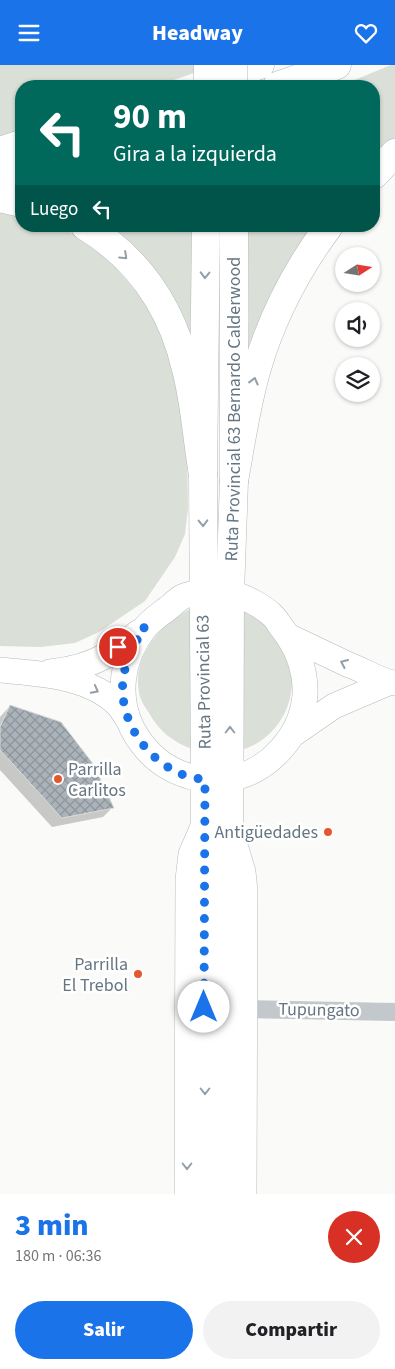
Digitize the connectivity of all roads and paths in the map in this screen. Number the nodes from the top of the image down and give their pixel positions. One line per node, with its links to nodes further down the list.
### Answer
1 (208, 65): 5 (main road, bridge)
2 (233, 65): 7 (main road, bridge)
3 (260, 65): 6 (main road)
4 (337, 65): 8 (main road)
5 (208, 80)
6 (214, 80)
7 (233, 80)
8 (294, 80)
9 (15, 146): 10 (main road)
10 (0, 151)
11 (395, 153): 12 (main road)
12 (380, 169)
13 (15, 175): 14 (main road)
14 (0, 179)
15 (0, 198): 16 (main road)
16 (15, 202)
17 (95, 232): 21 (main road, one-way to 21)
18 (206, 232): 21 (main road, Ruta Provincial 63 Bernardo Calderwood, one-way to 21)
19 (234, 232): 22 (main road, Ruta Provincial 63 Bernardo Calderwood)
20 (324, 232): 22 (main road, one-way to 20)
21 (202, 475): 23 (main road, Ruta Provincial 63 Bernardo Calderwood, one-way to 23)
22 (234, 481): 24 (main road, Ruta Provincial 63 Bernardo Calderwood)
23 (204, 591): 24 (main road); 25 (main road); 32 (main road, Ruta Provincial 63)
24 (230, 593): 26 (main road); 32 (main road, Ruta Provincial 63, one-way to 24)
25 (145, 627): 28 (main road); 30 (main road)
26 (288, 636): 29 (main road, one-way to 26); 31 (main road)
27 (0, 669): 28 (main road)
28 (32, 673): 30 (main road, one-way to 30)
29 (392, 683): 31 (main road)
30 (127, 718): 32 (main road)
31 (292, 735): 32 (main road)
32 (218, 779): 33 (main road, Ruta Provincial 63)
33 (217, 826): 34 (main road); 36 (main road, Ruta Provincial 63, one-way to 36); 40 (main road, Ruta Provincial 63)
34 (244, 1009): 35 (street, Tupungato); 41 (main road)
35 (395, 1012)
36 (196, 1141): 37 (main road, one-way to 37); 38 (main road, Ruta Provincial 63); 39 (main road)
37 (187, 1194)
38 (204, 1194)
39 (217, 1194)
40 (228, 1194)
41 (244, 1194)

